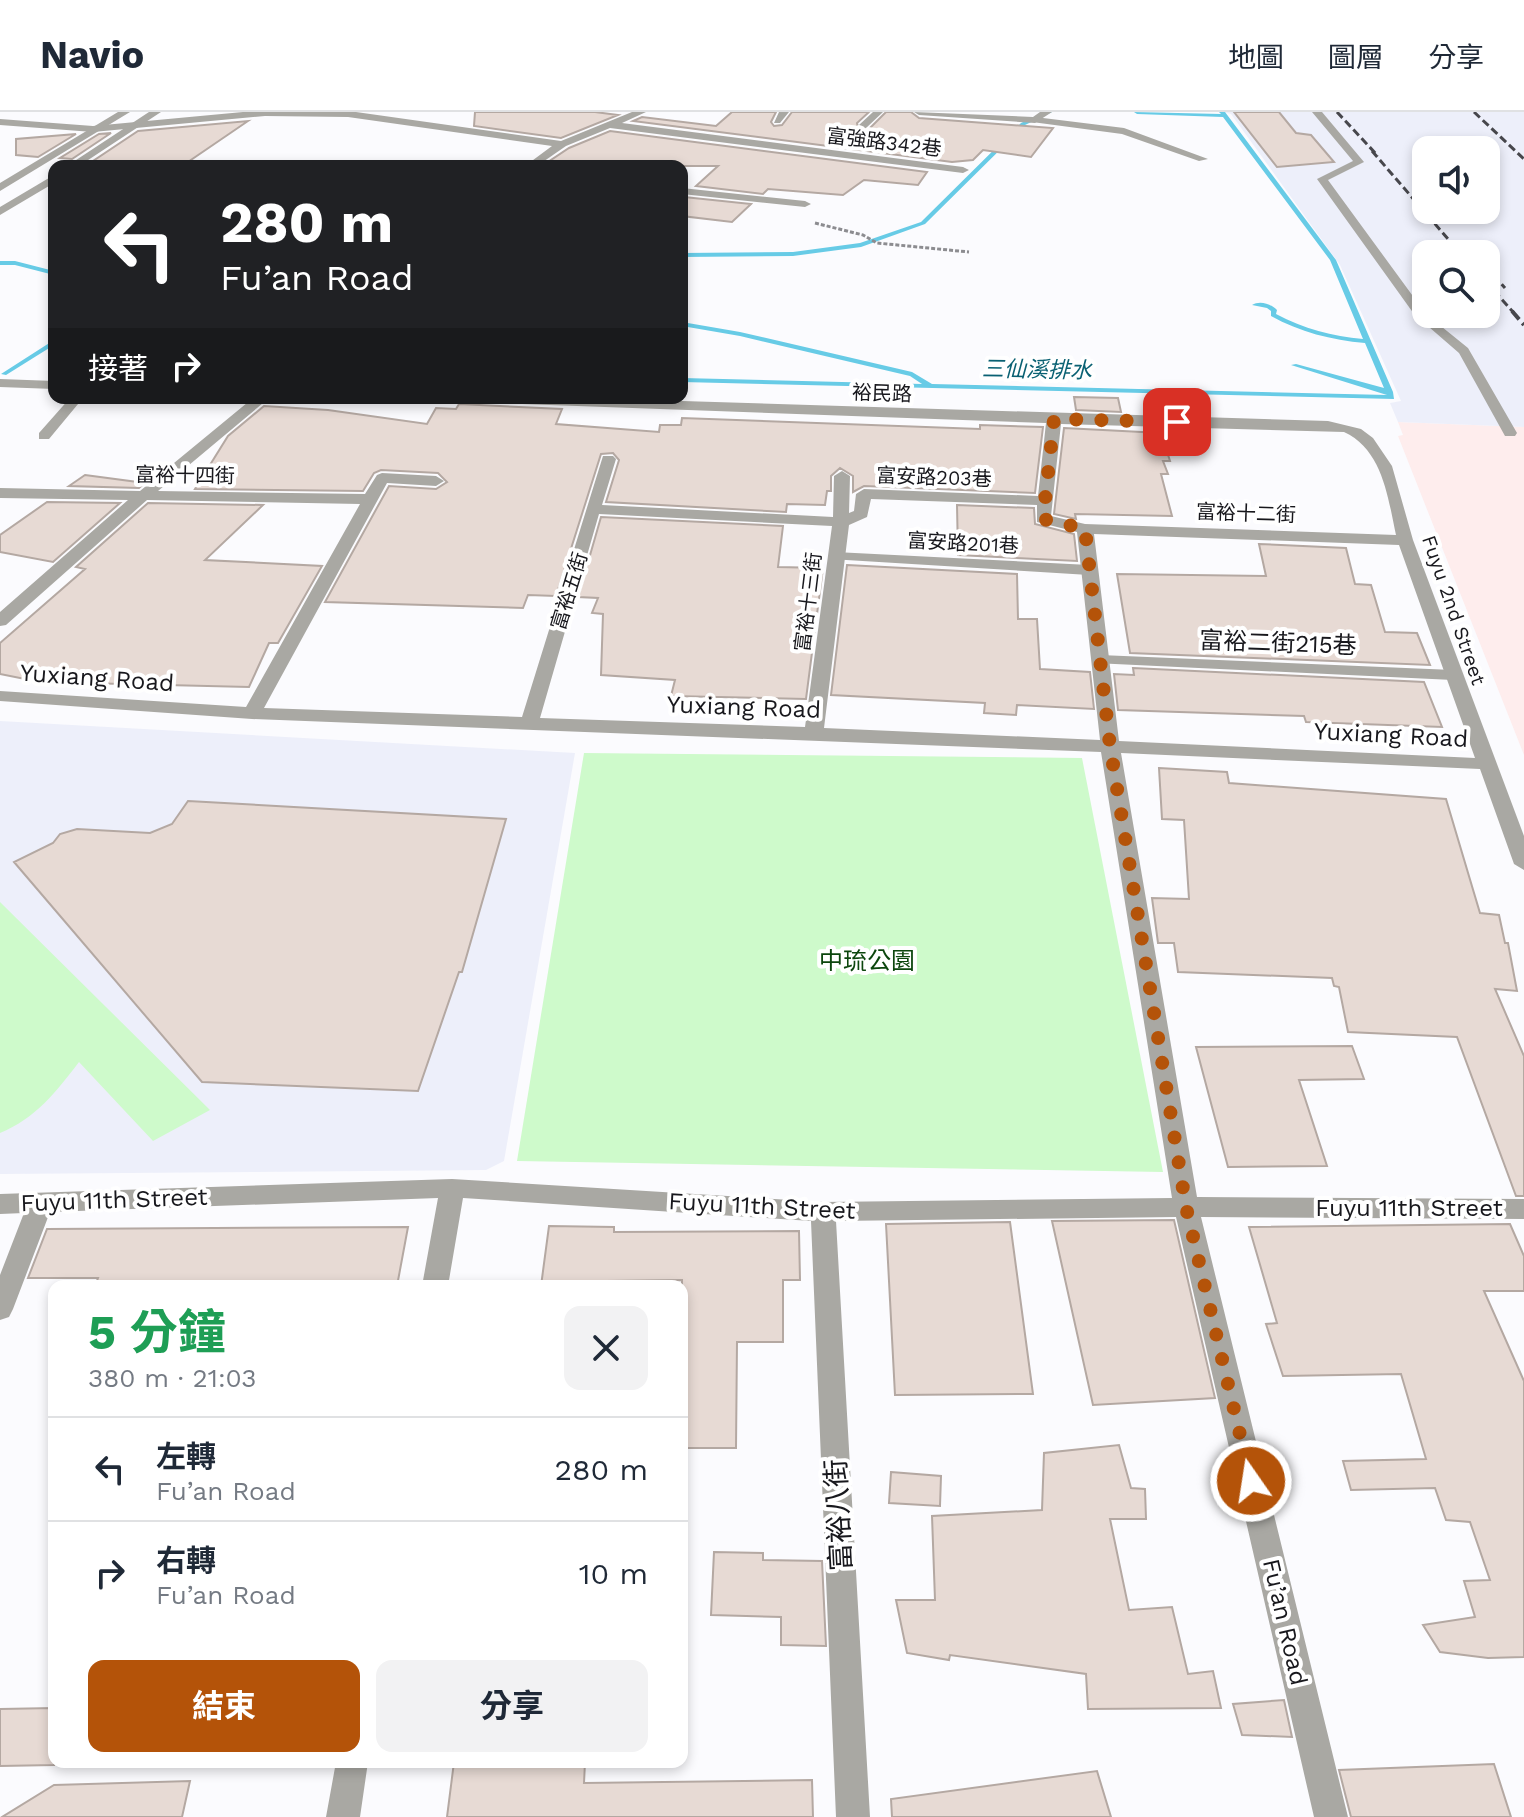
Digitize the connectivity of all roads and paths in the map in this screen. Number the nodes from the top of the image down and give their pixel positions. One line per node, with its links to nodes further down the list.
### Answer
1 (41, 112): 14 (street)
2 (125, 112): 18 (street)
3 (156, 112): 15 (street)
4 (291, 112): 10 (street); 15 (street)
5 (641, 112): 16 (street)
6 (878, 112): 17 (lane)
7 (919, 112): 11 (street)
8 (1047, 112): 12 (street)
9 (1317, 112): 37 (lane)
10 (350, 113): 19 (street)
11 (972, 114): 12 (street)
12 (1035, 120): 20 (lane)
13 (0, 122): 14 (street)
14 (25, 124): 18 (street)
15 (136, 125): 18 (street); 21 (street)
16 (610, 125): 19 (street); 23 (street, 富強路342巷)
17 (862, 127)
18 (93, 129): 25 (street)
19 (562, 144): 22 (street)
20 (1203, 159)
21 (81, 160)
22 (539, 160)
23 (963, 170)
24 (48, 182): 28 (street)
25 (0, 188)
26 (688, 192): 27 (street)
27 (805, 204): 29 (path)
28 (0, 212)
29 (969, 252)
30 (0, 383): 31 (street)
31 (48, 385)
32 (72, 404): 38 (lane)
33 (255, 404): 43 (street)
34 (654, 404): 35 (street, 裕民路)
35 (1054, 419): 36 (street, 裕民路); 45 (street)
36 (1299, 425): 49 (street, Fuyu 2nd Street)
37 (1510, 433)
38 (44, 436)
39 (608, 459): 46 (street, 富裕五街)
40 (842, 476): 47 (street, 富裕十三街)
41 (436, 481): 44 (street)
42 (0, 493): 43 (street, 富裕十四街)
43 (144, 497): 44 (street, 富裕十四街); 53 (street)
44 (369, 499): 58 (street)
45 (1045, 501): 47 (street, 富安路203巷); 48 (street)
46 (593, 509): 47 (street); 59 (street, 富裕五街)
47 (841, 522): 50 (street, 富裕十三街)
48 (1085, 529): 49 (street, 富裕十二街); 51 (street, Fu’an Road)
49 (1405, 540): 56 (street, Fuyu 2nd Street)
50 (835, 556): 51 (lane, 富安路201巷); 60 (street, 富裕十三街)
51 (1089, 570): 55 (street, Fu’an Road)
52 (0, 600): 53 (street)
53 (23, 602): 54 (street)
54 (0, 621)
55 (1100, 660): 56 (lane, 富裕二街215巷); 61 (street, Fu’an Road)
56 (1453, 675): 62 (street, Fuyu 2nd Street)
57 (0, 696): 58 (street, Yuxiang Road)
58 (252, 713): 59 (street, Yuxiang Road)
59 (529, 723): 60 (street, Yuxiang Road)
60 (814, 733): 61 (street, Yuxiang Road)
61 (1110, 746): 62 (street, Yuxiang Road); 67 (street, Fu’an Road)
62 (1486, 764): 63 (street, Fuyu 2nd Street)
63 (1524, 864)
64 (452, 1188): 65 (street, Fuyu 11th Street); 69 (street, Fuyu 11th Street); 70 (street)
65 (41, 1202): 66 (street, Fuyu 11th Street); 71 (street)
66 (0, 1204)
67 (1186, 1207): 68 (street, Fuyu 11th Street); 69 (street, Fuyu 11th Street); 75 (street, Fu’an Road)
68 (1524, 1209)
69 (823, 1212): 74 (street, 富裕八街)
70 (436, 1280)
71 (0, 1309)
72 (351, 1768): 73 (street)
73 (343, 1817)
74 (853, 1817)
75 (1331, 1817)

